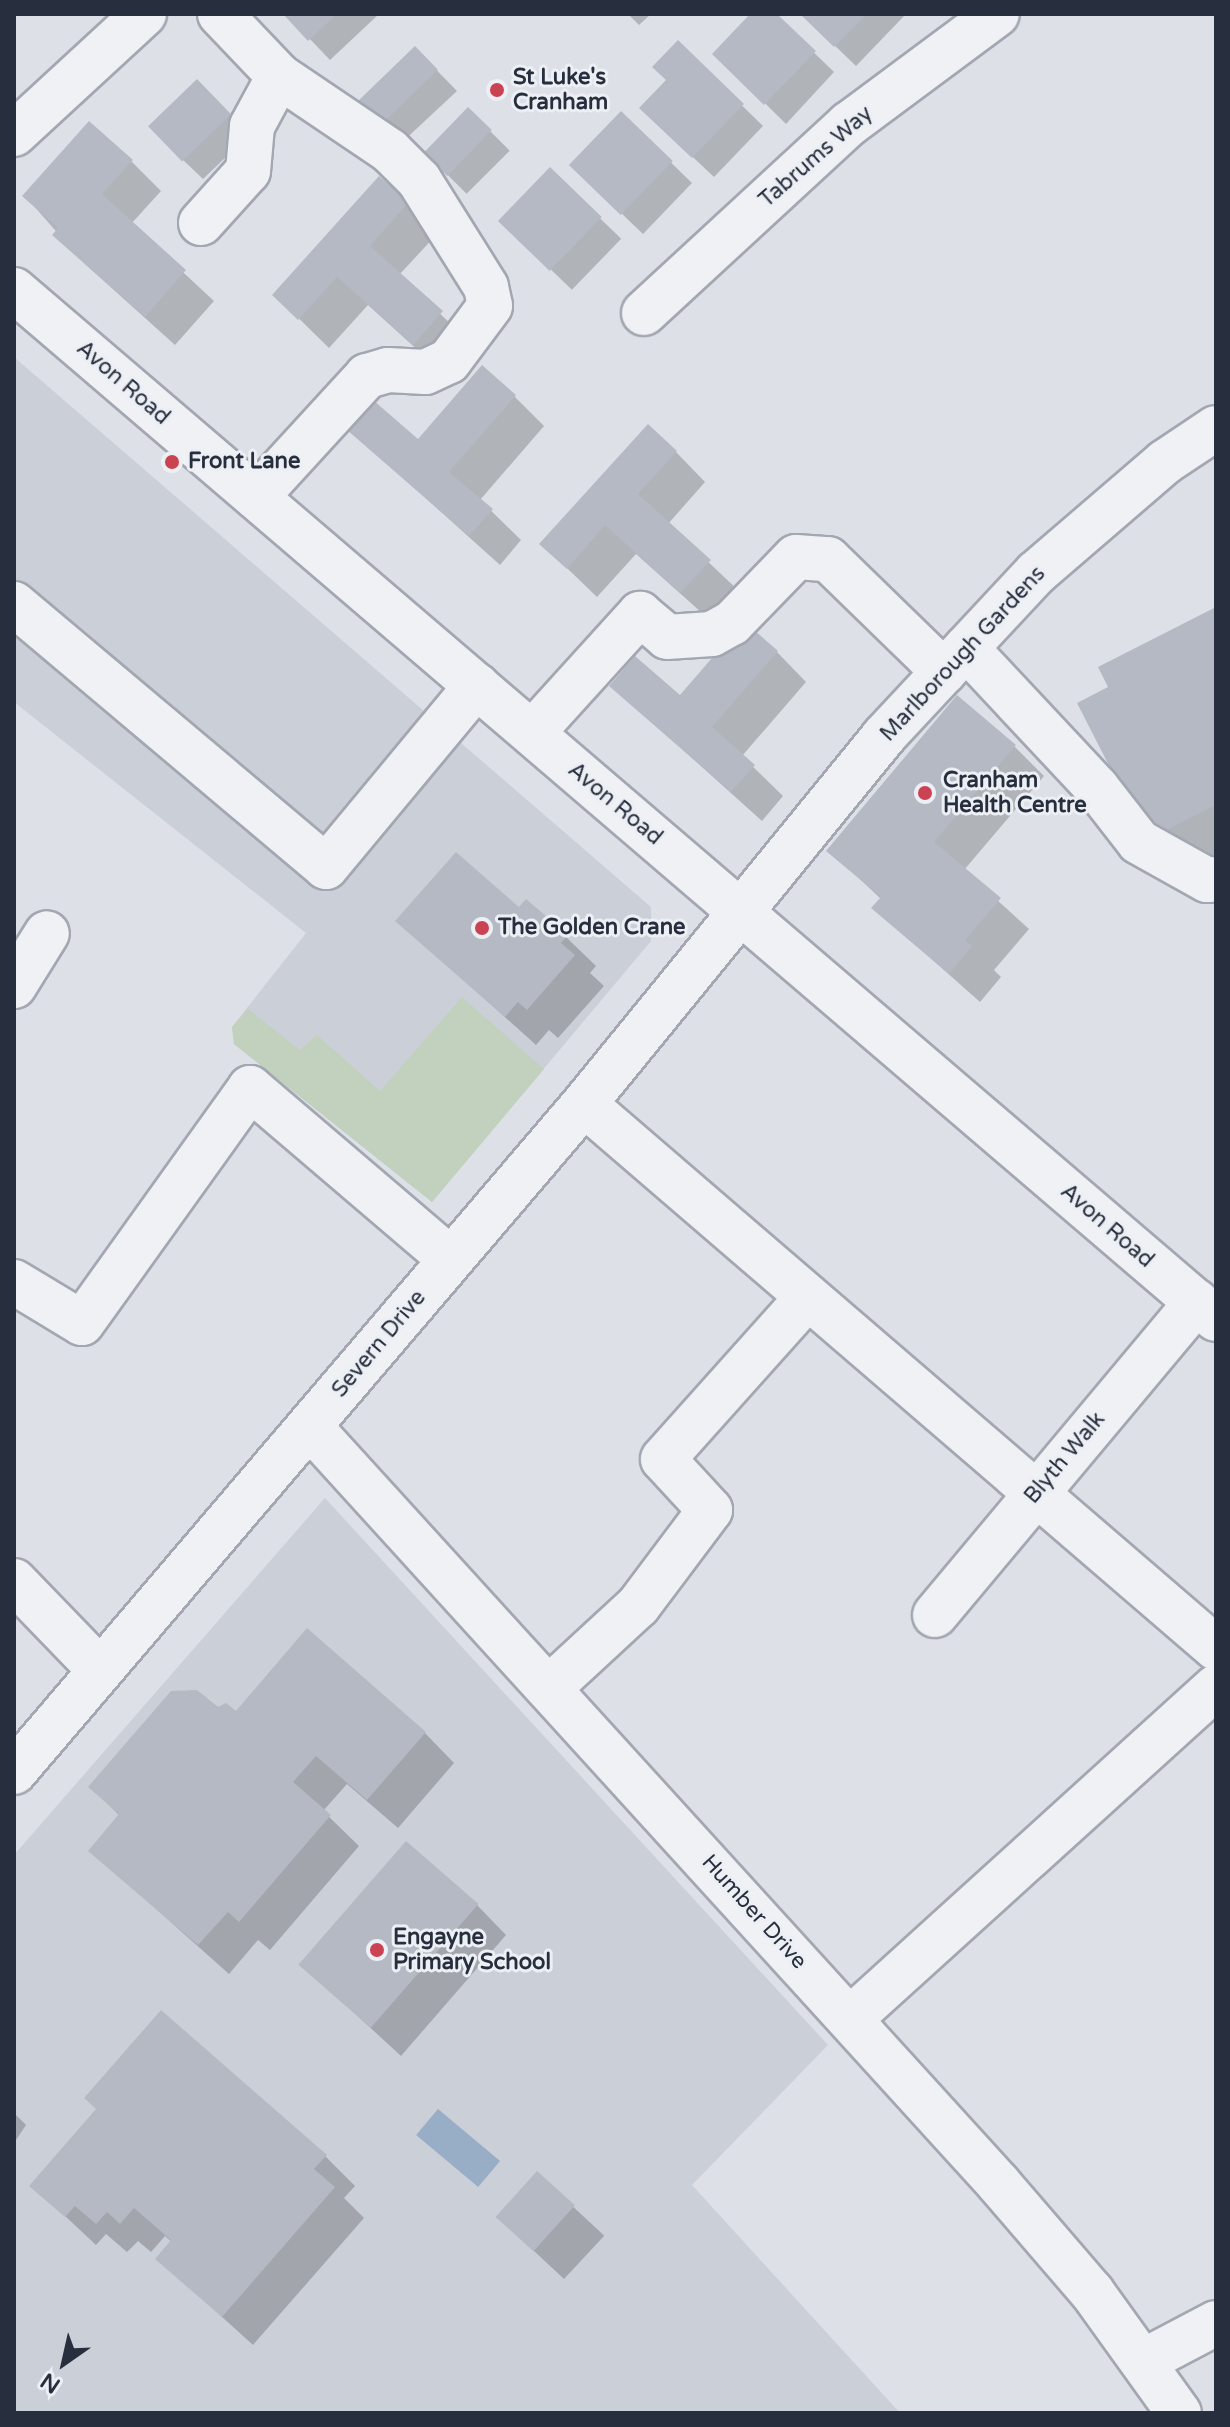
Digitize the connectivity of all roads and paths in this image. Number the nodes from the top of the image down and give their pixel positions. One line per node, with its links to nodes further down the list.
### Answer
1 (144, 14): 5 (street)
2 (220, 14): 4 (street)
3 (997, 14): 8 (street, Tabrums Way)
4 (279, 76): 6 (street); 10 (street)
5 (14, 134)
6 (201, 223)
7 (14, 290): 10 (street, Avon Road)
8 (644, 313)
9 (1216, 428): 12 (street, Marlborough Gardens)
10 (256, 497): 13 (street, Avon Road)
11 (14, 604): 13 (street)
12 (955, 660): 14 (street); 15 (street); 16 (street, Marlborough Gardens)
13 (477, 685): 14 (street, Avon Road)
14 (532, 733): 16 (street, Avon Road)
15 (1216, 879)
16 (741, 912): 19 (street, Severn Drive); 23 (street, Avon Road)
17 (47, 933): 18 (street)
18 (14, 986)
19 (584, 1104): 20 (street, Severn Drive); 22 (street)
20 (450, 1259): 21 (street); 24 (street, Severn Drive)
21 (14, 1282)
22 (808, 1297): 25 (street); 31 (street)
23 (1206, 1311): 25 (street, Blyth Walk)
24 (310, 1427): 29 (street, Severn Drive); 31 (street, Humber Drive)
25 (1036, 1493): 27 (street, Blyth Walk); 28 (street)
26 (14, 1581): 29 (street)
27 (935, 1615)
28 (1216, 1648)
29 (98, 1668): 32 (street, Severn Drive)
30 (1216, 1687): 33 (street)
31 (549, 1688): 33 (street, Humber Drive)
32 (14, 1772)
33 (850, 2019): 35 (street, Humber Drive)
34 (1216, 2323): 35 (street)
35 (1144, 2361): 36 (street, Humber Drive)
36 (1179, 2413)

